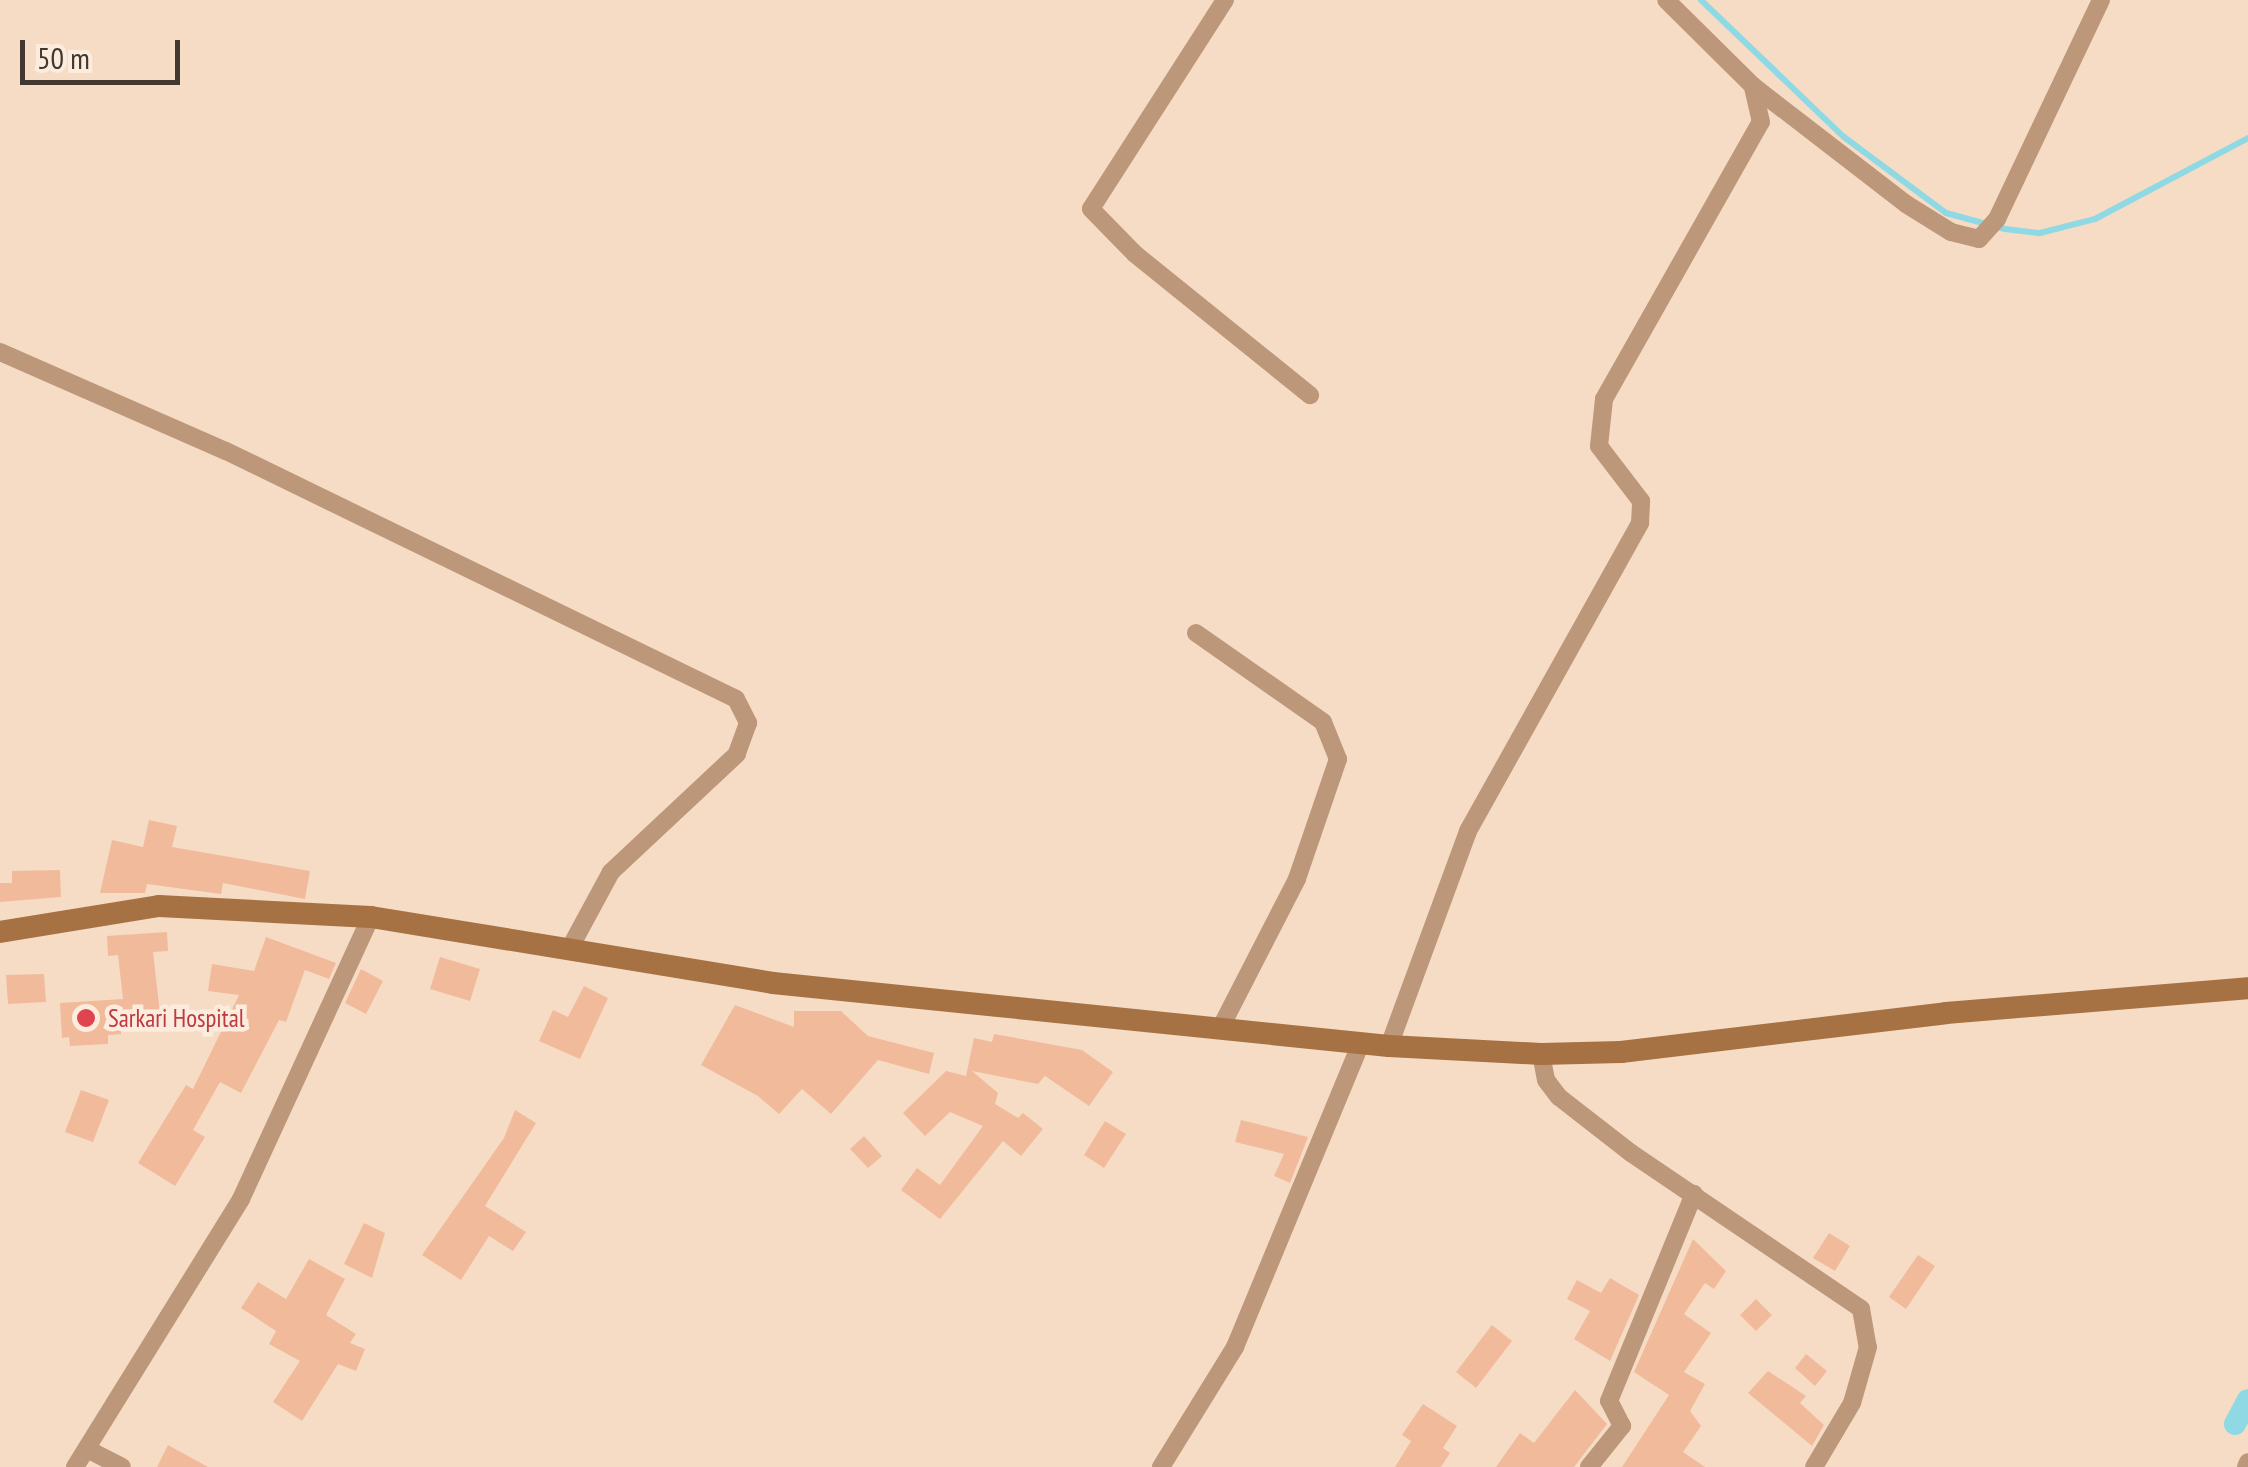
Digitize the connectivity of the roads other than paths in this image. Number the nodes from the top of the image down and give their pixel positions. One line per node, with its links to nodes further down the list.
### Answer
1 (1225, 0): 6 (street)
2 (1666, 0): 4 (street)
3 (2102, 0): 4 (street)
4 (1753, 86): 14 (street)
5 (0, 352): 10 (street)
6 (1310, 396)
7 (1196, 633): 12 (street)
8 (371, 917): 9 (main road); 10 (main road); 17 (street)
9 (0, 932)
10 (571, 946): 12 (main road)
11 (2248, 988): 15 (main road)
12 (1221, 1027): 13 (main road)
13 (1361, 1043): 14 (main road); 20 (street)
14 (1389, 1046): 15 (main road)
15 (1541, 1054): 16 (street)
16 (1694, 1194): 21 (street); 22 (street)
17 (88, 1449): 18 (street); 19 (street)
18 (76, 1467)
19 (122, 1467)
20 (1161, 1467)
21 (1589, 1467)
22 (1814, 1467)

